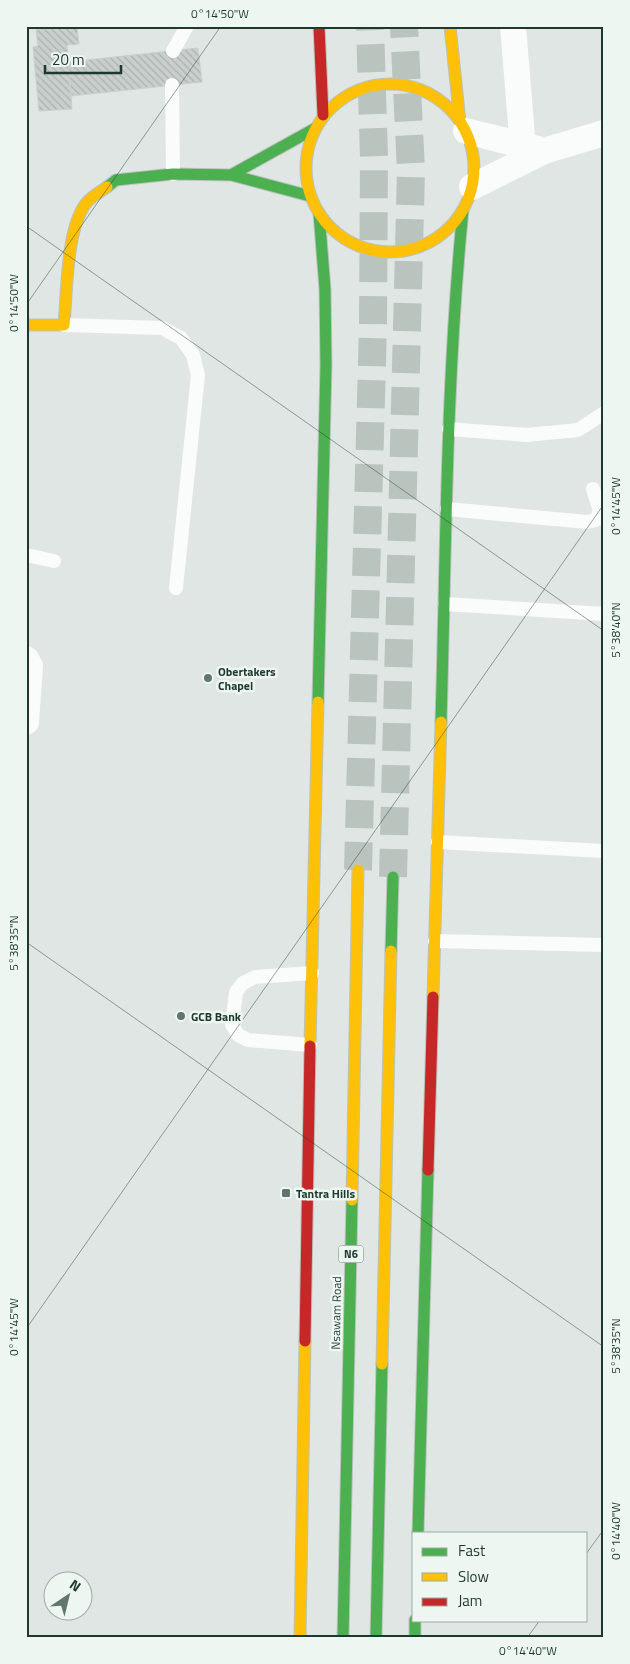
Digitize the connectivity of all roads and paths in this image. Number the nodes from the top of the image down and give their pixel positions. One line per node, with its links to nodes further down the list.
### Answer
1 (187, 26): 5 (lane)
2 (319, 26): 7 (main road)
3 (450, 26): 8 (main road)
4 (513, 26): 11 (street)
5 (173, 51)
6 (172, 85): 12 (lane)
7 (323, 115): 8 (main road); 9 (main road)
8 (463, 127): 11 (street); 14 (main road)
9 (314, 129): 13 (main road); 15 (main road)
10 (604, 133): 11 (street)
11 (530, 152): 14 (street)
12 (173, 174): 13 (main road); 19 (main road)
13 (230, 175): 15 (main road)
14 (472, 187): 16 (main road)
15 (310, 196): 17 (main road)
16 (463, 210): 17 (main road); 21 (main road)
17 (319, 214): 37 (main road)
18 (26, 325): 19 (main road)
19 (64, 325): 26 (lane)
20 (604, 413): 21 (lane)
21 (449, 429): 23 (main road)
22 (593, 488): 23 (lane)
23 (447, 509): 27 (main road)
24 (26, 555): 25 (lane)
25 (54, 561)
26 (176, 588)
27 (444, 604): 28 (lane); 31 (main road)
28 (604, 614)
29 (26, 659): 30 (street)
30 (26, 722)
31 (438, 842): 32 (lane); 35 (main road)
32 (604, 851)
33 (358, 870): 42 (main road, Nsawam Road / N6)
34 (392, 877): 43 (main road)
35 (435, 941): 36 (lane); 39 (main road)
36 (604, 945)
37 (312, 973): 38 (main road); 38 (lane)
38 (310, 1045): 41 (main road)
39 (418, 1532)
40 (415, 1622): 44 (main road)
41 (300, 1638)
42 (343, 1638)
43 (376, 1638)
44 (415, 1638)

